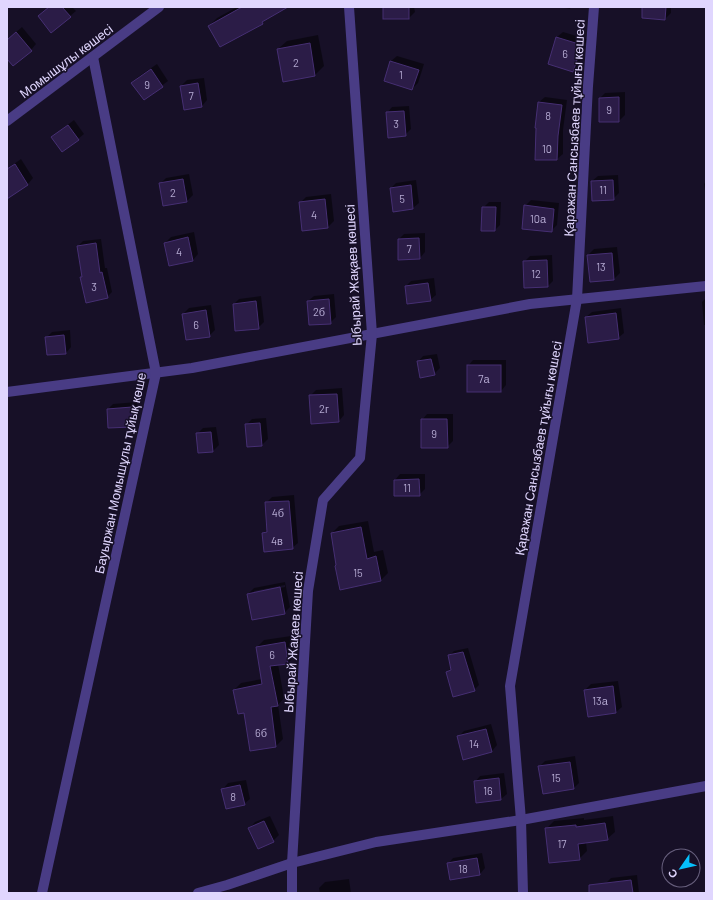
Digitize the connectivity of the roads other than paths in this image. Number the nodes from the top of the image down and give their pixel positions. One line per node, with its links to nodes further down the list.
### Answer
1 (159, 7): 4 (street, Момышұлы көшесі)
2 (349, 7): 8 (street, Ыбырай Жақаев көшесі)
3 (594, 7): 7 (street, Қаражан Сансызбаев тұйығы көшесі)
4 (93, 57): 5 (street, Момышұлы көшесі); 9 (street, Бауыржан Момышұлы тұйық көше)
5 (7, 120)
6 (706, 286): 7 (street)
7 (577, 299): 8 (street); 12 (street, Қаражан Сансызбаев тұйығы көшесі)
8 (372, 334): 9 (street); 13 (street, Ыбырай Жақаев көшесі)
9 (156, 372): 10 (street); 14 (street, Бауыржан Момышұлы тұйық көше)
10 (7, 392)
11 (706, 786): 12 (street)
12 (520, 820): 13 (street); 17 (street, Қаражан Сансызбаев тұйығы көшесі)
13 (292, 863): 15 (street); 16 (street, Ыбырай Жақаев көшесі)
14 (42, 893)
15 (198, 893)
16 (292, 893)
17 (523, 893)

